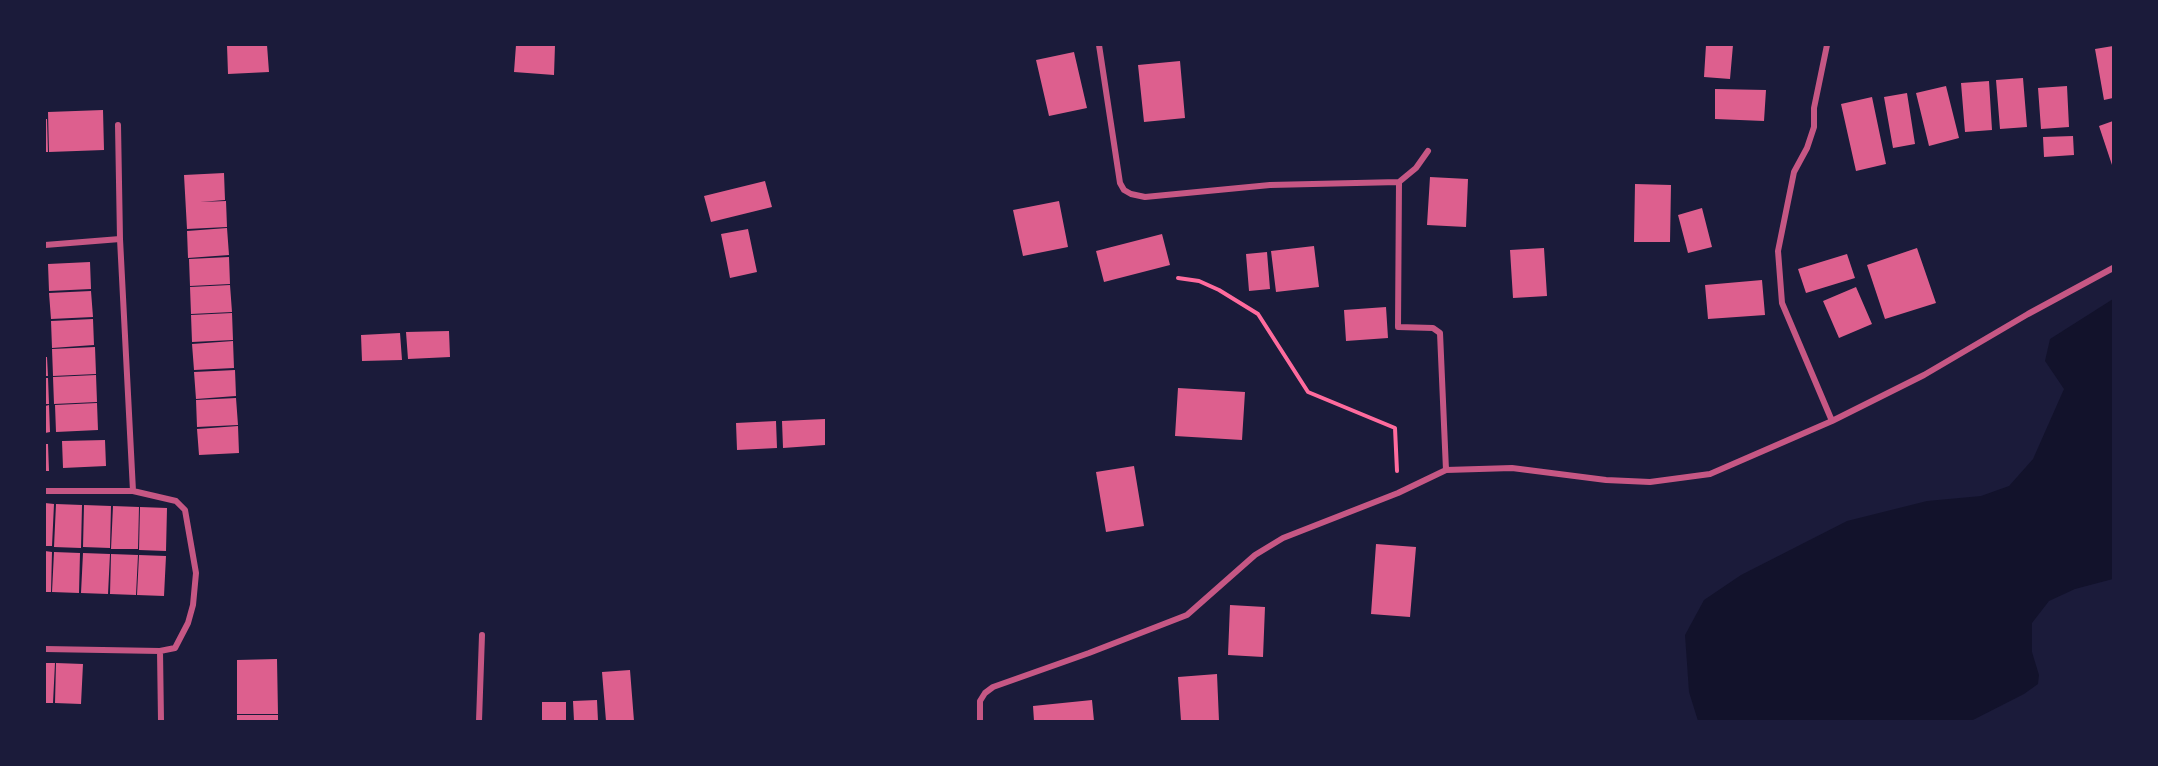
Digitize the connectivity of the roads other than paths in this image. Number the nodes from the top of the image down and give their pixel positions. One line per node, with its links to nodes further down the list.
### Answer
1 (1099, 45): 5 (street)
2 (1827, 45): 9 (street)
3 (118, 125): 6 (street)
4 (1428, 151): 5 (street)
5 (1399, 182): 10 (street)
6 (120, 239): 7 (street); 12 (street)
7 (45, 245)
8 (2113, 267): 9 (street)
9 (1832, 421): 10 (street)
10 (1446, 470): 18 (street)
11 (45, 491): 12 (street)
12 (133, 491): 15 (street)
13 (482, 635): 17 (street)
14 (45, 648): 15 (street)
15 (160, 651): 16 (street)
16 (161, 721)
17 (479, 721)
18 (980, 721)

